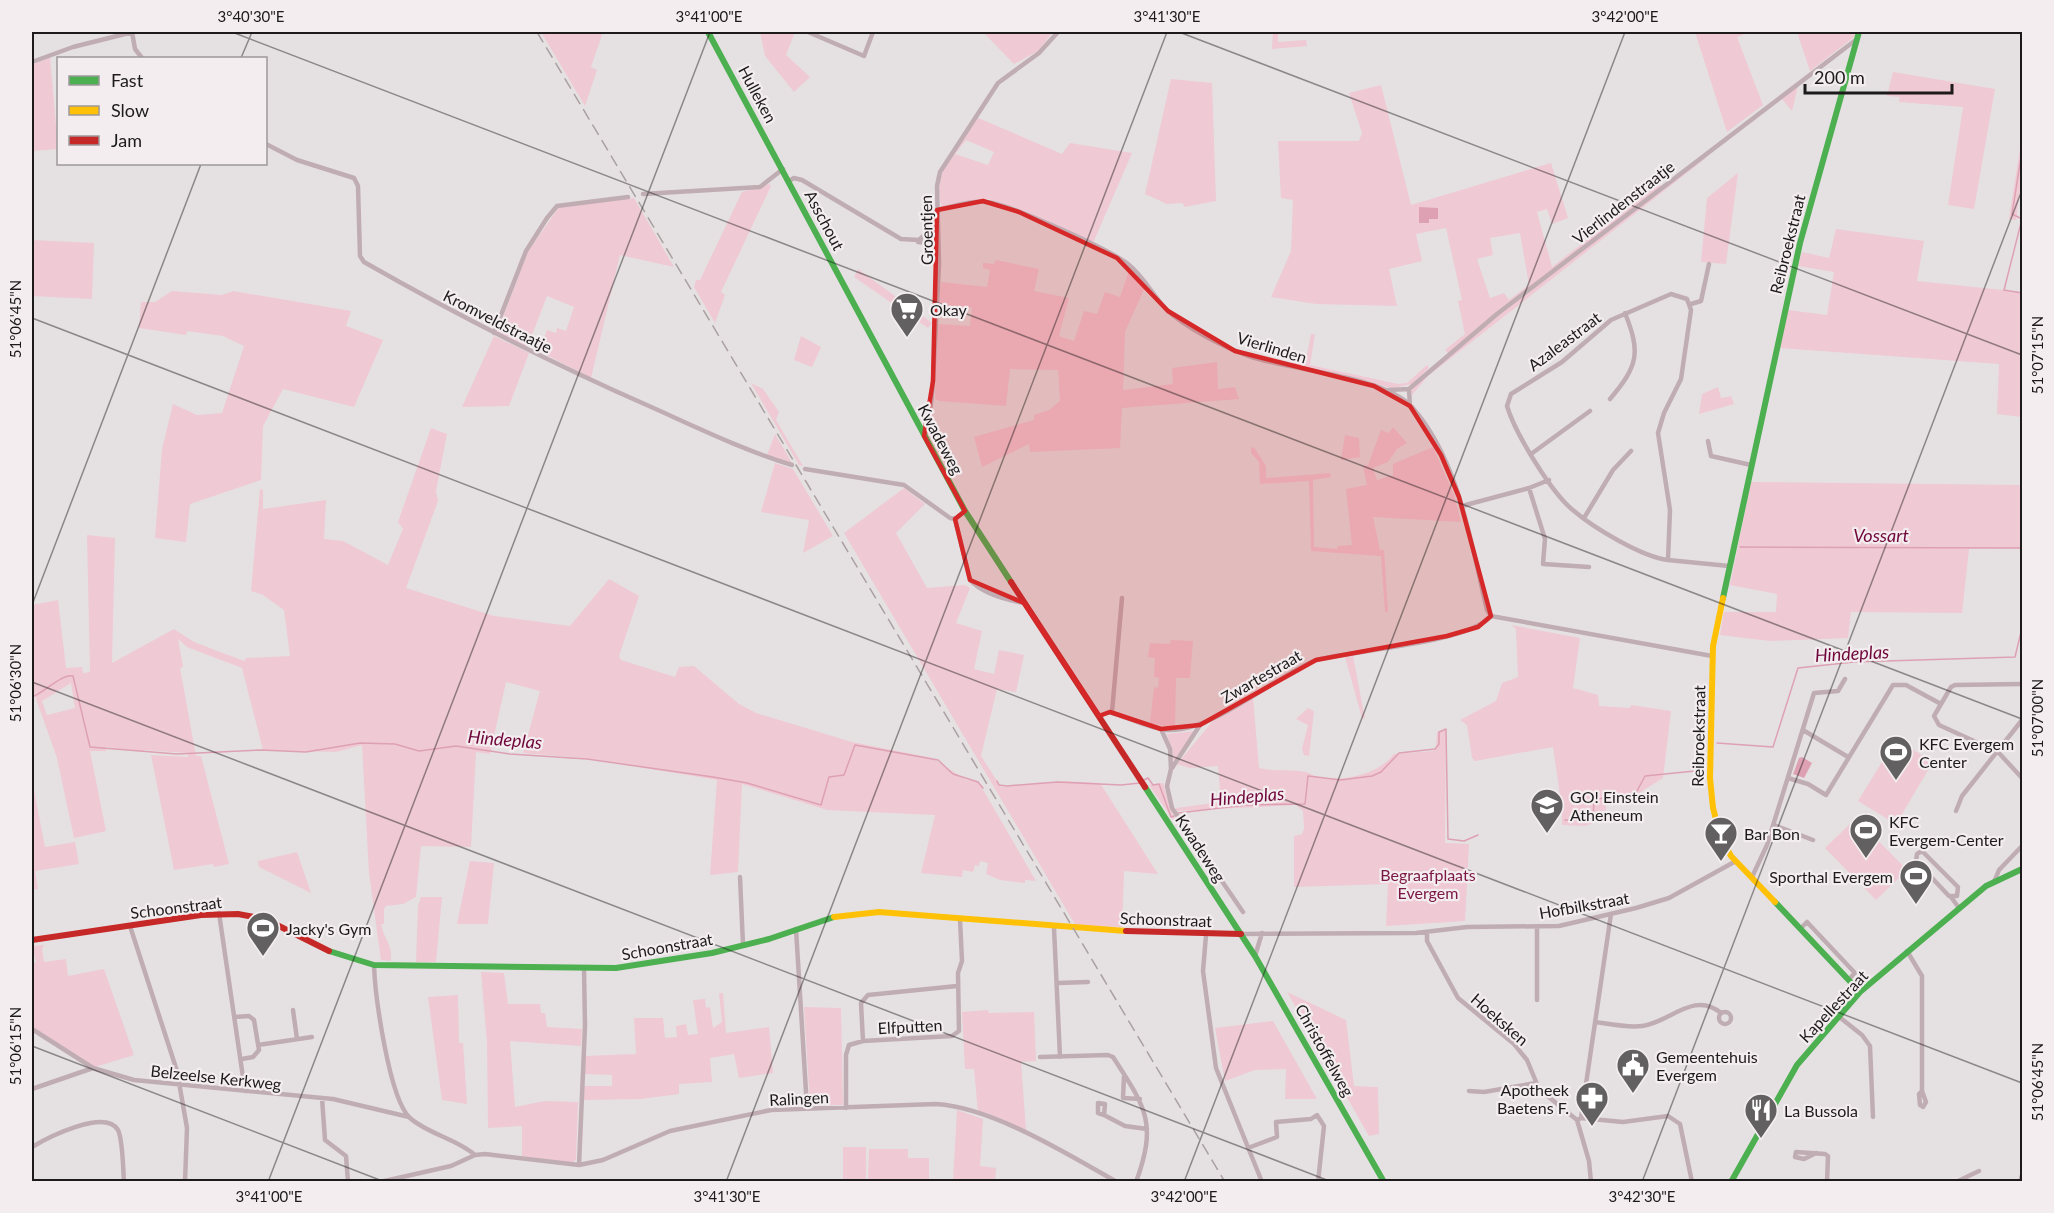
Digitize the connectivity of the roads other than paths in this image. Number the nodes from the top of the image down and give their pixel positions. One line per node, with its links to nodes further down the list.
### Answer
1 (133, 32): 7 (street); 8 (street)
2 (708, 32): 10 (street, Hulleken)
3 (808, 32): 4 (street)
4 (873, 32)
5 (1058, 32): 14 (street, Groentjen)
6 (1858, 35): 23 (street, Vierlindenstraatje); 33 (street, Reibroekstraat)
7 (141, 57)
8 (32, 62)
9 (267, 145): 22 (street, Kromveldstraatje)
10 (783, 169): 11 (street, Asschout); 12 (street)
11 (789, 181): 16 (street); 19 (street, Asschout)
12 (643, 194)
13 (628, 197): 22 (street)
14 (937, 210): 15 (street, Groentjen); 24 (street, Vierlinden)
15 (937, 223): 16 (street); 17 (street, Groentjen)
16 (913, 241): 17 (street)
17 (938, 243): 28 (street, Groentjen)
18 (1709, 264): 20 (street)
19 (843, 283): 28 (street, Kwadeweg)
20 (1691, 304): 21 (street, Azaleastraat); 41 (street)
21 (1625, 314): 25 (street); 31 (street, Azaleastraat)
22 (494, 333): 32 (street, Kromveldstraatje)
23 (1409, 389): 24 (street); 26 (street)
24 (1388, 390): 26 (street, Vierlinden)
25 (1610, 399)
26 (1410, 406): 37 (street, Vierlinden)
27 (1590, 411): 31 (street)
28 (924, 436): 38 (street, Kwadeweg)
29 (1708, 441): 33 (street)
30 (1631, 451): 39 (street)
31 (1531, 454): 35 (street, Azaleastraat)
32 (792, 465)
33 (1751, 465): 42 (street, Reibroekstraat)
34 (805, 469): 40 (street)
35 (1549, 480): 36 (street); 39 (street, Azaleastraat)
36 (1530, 488): 37 (street); 43 (street)
37 (1462, 506): 46 (street, Vierlinden)
38 (965, 511): 40 (street); 45 (street, Kwadeweg)
39 (1584, 518): 41 (street, Azaleastraat)
40 (956, 519): 45 (street)
41 (1668, 560): 42 (street, Azaleastraat)
42 (1729, 566): 47 (street, Reibroekstraat)
43 (1589, 567)
44 (1122, 598): 51 (street)
45 (1024, 603): 52 (street, Kwadeweg)
46 (1491, 616): 47 (street); 54 (street, Zwartestraat)
47 (1712, 656): 66 (street, Reibroekstraat)
48 (1845, 679): 56 (street)
49 (2022, 684): 50 (street)
50 (1941, 704): 57 (street); 58 (street)
51 (1112, 712): 52 (street); 55 (street)
52 (1099, 716): 69 (street, Kwadeweg)
53 (2022, 720): 57 (street)
54 (1200, 725): 55 (street); 59 (street, Zwartestraat)
55 (1161, 729): 59 (street, Kwadeweg)
56 (1803, 730): 58 (street); 60 (street)
57 (1998, 752): 61 (street); 62 (street)
58 (1848, 758): 60 (street)
59 (1171, 769): 67 (street, Kwadeweg)
60 (1788, 778): 63 (street)
61 (2022, 778)
62 (1956, 812)
63 (1774, 825): 64 (street); 71 (street)
64 (1813, 840)
65 (2022, 846): 72 (street)
66 (1736, 861): 71 (street, Reibroekstraat); 77 (street, Hofbilkstraat)
67 (1213, 867): 69 (street); 75 (street, Kwadeweg)
68 (2022, 869): 72 (street, Kapellestraat)
69 (1202, 874): 84 (street, Kwadeweg)
70 (740, 877): 88 (street)
71 (1752, 877): 96 (street, Reibroekstraat)
72 (1994, 882): 74 (street, Kapellestraat)
73 (1951, 897): 73 (street); 74 (street)
74 (1959, 908): 89 (street, Kapellestraat)
75 (1243, 912)
76 (219, 913): 79 (street, Schoonstraat); 91 (street, Schoonstraat); 101 (street)
77 (1611, 914): 80 (street, Hofbilkstraat); 102 (street)
78 (960, 919): 81 (street, Schoonstraat); 82 (street, Schoonstraat); 95 (street, Elfputten)
79 (130, 926): 87 (street, Schoonstraat); 114 (street)
80 (1537, 927): 83 (street, Hofbilkstraat); 97 (street)
81 (1054, 928): 86 (street, Schoonstraat); 94 (street)
82 (796, 929): 88 (street, Schoonstraat); 121 (street)
83 (1427, 932): 85 (street, Hofbilkstraat); 113 (street, Hoeksken)
84 (1241, 933): 85 (street, Hofbilkstraat); 86 (street, Schoonstraat); 90 (street, Christoffelweg)
85 (1262, 933): 90 (street)
86 (1206, 935): 129 (street)
87 (32, 940)
88 (743, 945): 92 (street, Schoonstraat)
89 (1908, 951): 96 (street, Kapellestraat); 118 (street)
90 (1255, 956): 143 (street, Christoffelweg)
91 (374, 965): 92 (street, Schoonstraat); 124 (street)
92 (584, 968): 132 (street)
93 (1088, 982): 94 (street)
94 (1058, 983): 108 (street)
95 (957, 986): 106 (street); 106 (street, Elfputten)
96 (1860, 992): 100 (street, Kapellestraat)
97 (1537, 1000)
98 (293, 1011): 105 (street)
99 (1721, 1013): 102 (street)
100 (1838, 1016): 125 (street); 146 (street, Kapellestraat)
101 (235, 1017): 107 (street); 110 (street)
102 (1595, 1022): 126 (street)
103 (32, 1029): 111 (street, Belzeelse Kerkweg)
104 (312, 1037): 105 (street)
105 (297, 1039): 107 (street)
106 (863, 1041): 122 (street, Elfputten)
107 (258, 1045): 110 (street)
108 (1060, 1056): 109 (street); 112 (street)
109 (1040, 1057)
110 (242, 1059): 116 (street)
111 (93, 1068): 114 (street, Belzeelse Kerkweg); 115 (street)
112 (1124, 1075): 120 (street); 120 (street)
113 (1536, 1083): 117 (street); 126 (street, Hoeksken)
114 (180, 1086): 116 (street, Belzeelse Kerkweg); 136 (street)
115 (32, 1089)
116 (245, 1091): 119 (street, Belzeelse Kerkweg)
117 (1469, 1091)
118 (1922, 1091)
119 (322, 1098): 124 (street, Belzeelse Kerkweg); 137 (street)
120 (1140, 1099): 127 (street)
121 (807, 1108): 122 (street, Ralingen); 132 (street, Ralingen)
122 (846, 1108): 139 (street, Ralingen)
123 (1104, 1116): 127 (street)
124 (409, 1117): 131 (street, Ralingen)
125 (1873, 1117)
126 (1579, 1119): 144 (street); 145 (street)
127 (1147, 1129): 140 (street)
128 (32, 1147): 135 (street)
129 (1248, 1148): 141 (street); 142 (street)
130 (1816, 1153): 147 (street)
131 (475, 1155): 132 (street, Ralingen); 138 (street, Ralingen)
132 (579, 1165)
133 (1979, 1171): 148 (street)
134 (2022, 1175): 149 (street)
135 (124, 1182)
136 (185, 1182)
137 (348, 1182)
138 (380, 1182)
139 (1117, 1182)
140 (1136, 1182)
141 (1262, 1182)
142 (1318, 1182)
143 (1384, 1182)
144 (1590, 1182)
145 (1692, 1182)
146 (1731, 1182)
147 (1827, 1182)
148 (1956, 1182)
149 (2020, 1182)

